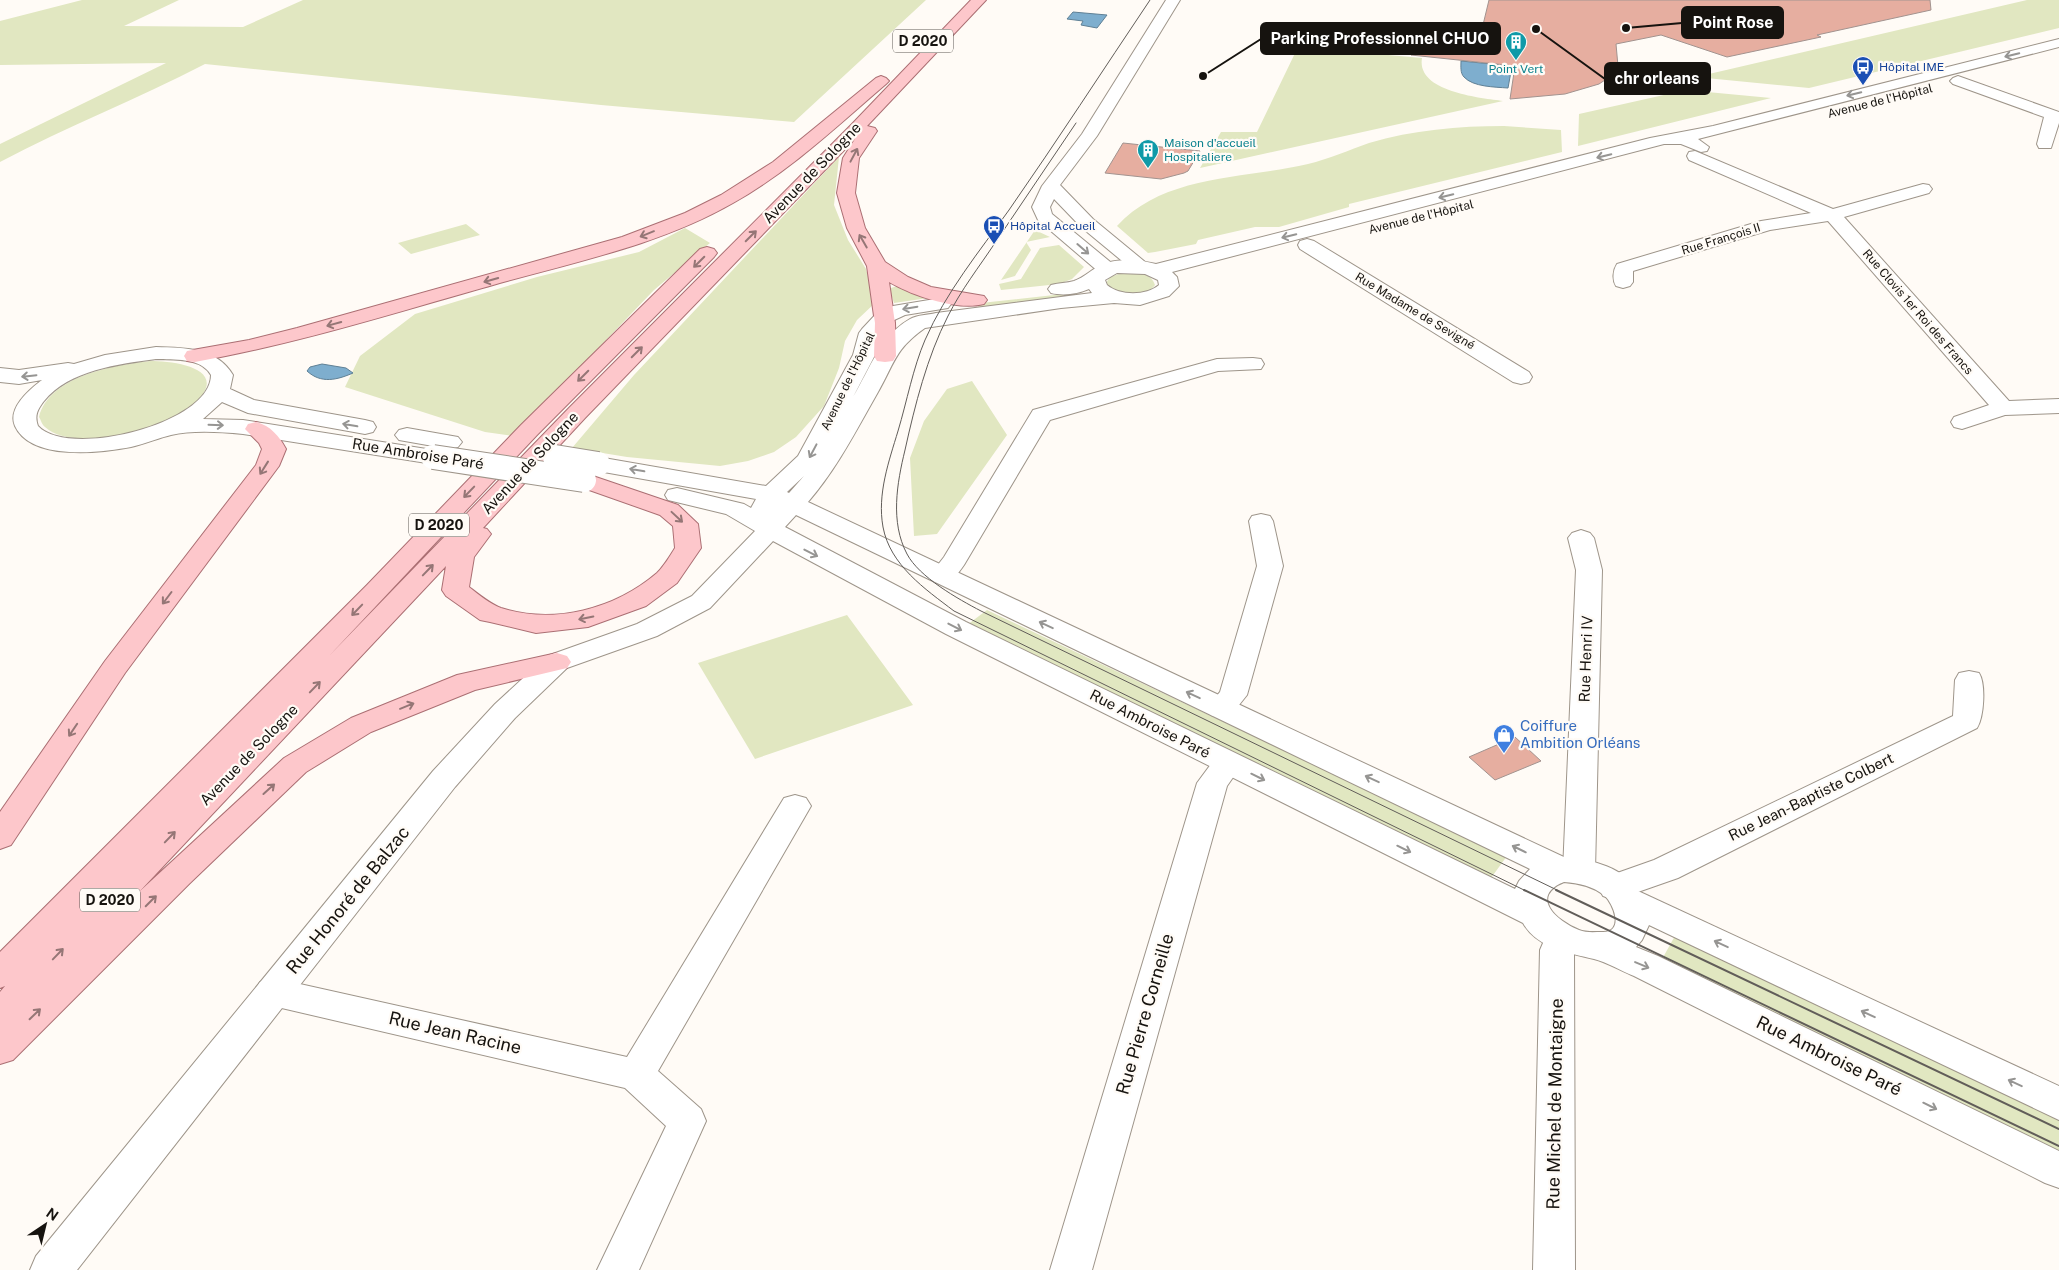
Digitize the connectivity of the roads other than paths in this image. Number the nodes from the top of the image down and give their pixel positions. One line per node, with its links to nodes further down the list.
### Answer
1 (962, 0): 7 (main road, D 2020)
2 (979, 0): 38 (main road, Avenue de Sologne / D 2020, one-way to 2)
3 (991, 0): 19 (main road, one-way to 3)
4 (1173, 0): 13 (street)
5 (2059, 43): 8 (street, Avenue de l'Hôpital, one-way to 8)
6 (2059, 55): 8 (street, Avenue de l'Hôpital)
7 (888, 74): 26 (main road, one-way to 26); 59 (main road, D 2020, one-way to 59)
8 (1953, 80): 9 (street); 10 (street, Avenue de l'Hôpital, one-way to 10); 12 (street, Avenue de l'Hôpital)
9 (2056, 116): 11 (street)
10 (1674, 139): 12 (street); 12 (street, Avenue de l'Hôpital)
11 (2045, 144)
12 (1675, 153): 15 (street); 18 (street, Avenue de l'Hôpital); 20 (street, Avenue de l'Hôpital, one-way to 20)
13 (1051, 186): 16 (street); 17 (street)
14 (1923, 189): 15 (street, Rue François II)
15 (1832, 215): 22 (street, Rue François II); 35 (street, Rue Clovis 1er Roi des Francs)
16 (1087, 223): 17 (street); 20 (street)
17 (1055, 225): 21 (street, one-way to 21)
18 (1307, 246): 20 (street, Avenue de l'Hôpital); 31 (street, Rue Madame de Sevigné)
19 (877, 266): 24 (main road); 25 (main road)
20 (1155, 272): 21 (street, Avenue de l'Hôpital); 23 (street, Avenue de l'Hôpital)
21 (1101, 274): 23 (street); 24 (street, Avenue de l'Hôpital)
22 (1623, 282)
23 (1116, 297): 27 (street, Avenue de l'Hôpital)
24 (977, 300): 25 (street, Avenue de l'Hôpital, one-way to 25)
25 (884, 317): 27 (main road); 43 (street, Avenue de l'Hôpital, one-way to 43)
26 (195, 356): 28 (street); 33 (street)
27 (885, 356): 43 (street, Avenue de l'Hôpital)
28 (111, 360): 30 (street, one-way to 30); 36 (street)
29 (1253, 364): 47 (street)
30 (0, 375)
31 (1521, 377)
32 (0, 384): 36 (street)
33 (219, 392): 39 (street); 41 (street, Rue Ambroise Paré, one-way to 33)
34 (2059, 406): 35 (street)
35 (2003, 408): 37 (street)
36 (25, 412): 39 (street)
37 (1962, 422)
38 (568, 424): 42 (main road, one-way to 38); 61 (main road, Avenue de Sologne / D 2020, one-way to 38)
39 (167, 429): 40 (street, Rue Ambroise Paré, one-way to 40)
40 (256, 429): 41 (street, Rue Ambroise Paré); 53 (main road, one-way to 53)
41 (441, 449): 42 (street, Rue Ambroise Paré, bridge)
42 (591, 472): 43 (street, Rue Ambroise Paré, one-way to 42); 45 (street, Rue Ambroise Paré)
43 (781, 499): 45 (street); 47 (street, Rue Ambroise Paré)
44 (1261, 521): 50 (street)
45 (761, 525): 48 (street, Rue Honoré de Balzac); 51 (street, Rue Ambroise Paré, one-way to 51)
46 (1581, 538): 54 (street, Rue Henri IV)
47 (943, 575): 50 (street, Rue Ambroise Paré, one-way to 47)
48 (557, 662): 60 (street, Rue Honoré de Balzac); 62 (main road, one-way to 48)
49 (1969, 680): 55 (street, Rue Jean-Baptiste Colbert)
50 (1221, 708): 54 (street, Rue Ambroise Paré, one-way to 50)
51 (1228, 763): 56 (street, Rue Ambroise Paré, one-way to 56); 68 (street, Rue Pierre Corneille)
52 (795, 806): 63 (street)
53 (0, 837)
54 (1571, 871): 55 (street); 56 (street)
55 (1621, 893): 58 (street); 64 (street, one-way to 55)
56 (1534, 913): 57 (street)
57 (1562, 938): 58 (street); 69 (street, Rue Michel de Montaigne)
58 (1597, 946): 65 (street, Rue Ambroise Paré, one-way to 65)
59 (0, 974)
60 (273, 992): 63 (street, Rue Jean Racine); 66 (street, Rue Honoré de Balzac)
61 (0, 1014)
62 (0, 1049)
63 (636, 1075): 67 (street, Rue Jean Racine)
64 (2059, 1104)
65 (2059, 1170)
66 (51, 1270)
67 (618, 1270)
68 (1071, 1270)
69 (1554, 1270)

